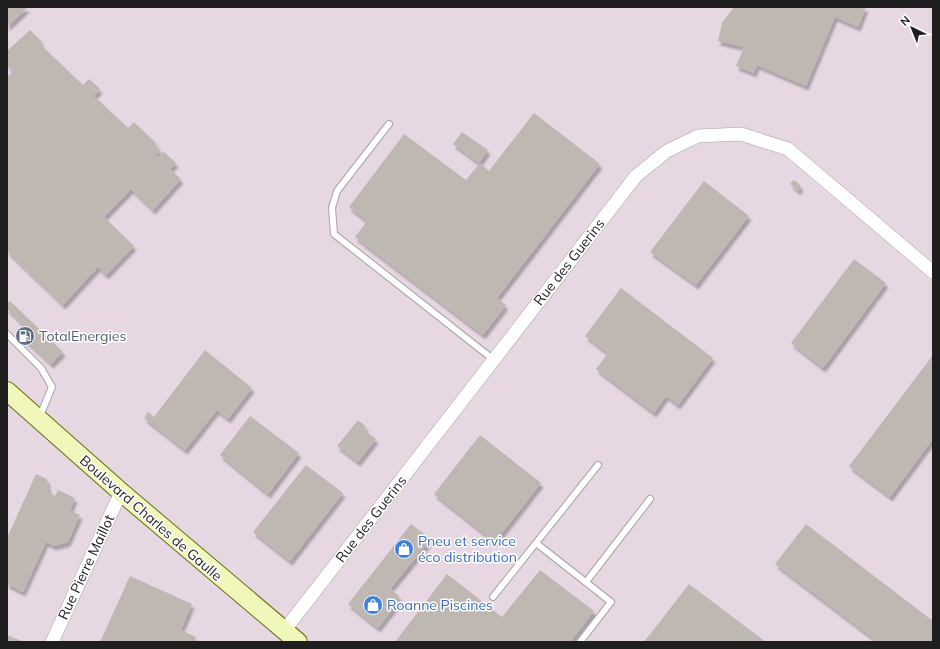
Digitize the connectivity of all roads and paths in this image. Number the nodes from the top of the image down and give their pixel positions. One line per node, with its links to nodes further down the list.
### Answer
1 (389, 124): 4 (lane)
2 (933, 272): 4 (street, Rue des Guerins)
3 (7, 334): 6 (lane)
4 (494, 360): 13 (street, Rue des Guerins)
5 (7, 391): 6 (street, Boulevard Charles de Gaulle)
6 (38, 420): 8 (street, Boulevard Charles de Gaulle)
7 (598, 465): 10 (lane)
8 (121, 492): 13 (street, Boulevard Charles de Gaulle); 14 (street, Rue Pierre Maillot)
9 (650, 500): 11 (lane)
10 (536, 543): 11 (lane); 12 (lane)
11 (586, 582): 15 (lane)
12 (493, 597)
13 (291, 637)
14 (52, 642)
15 (580, 642)

